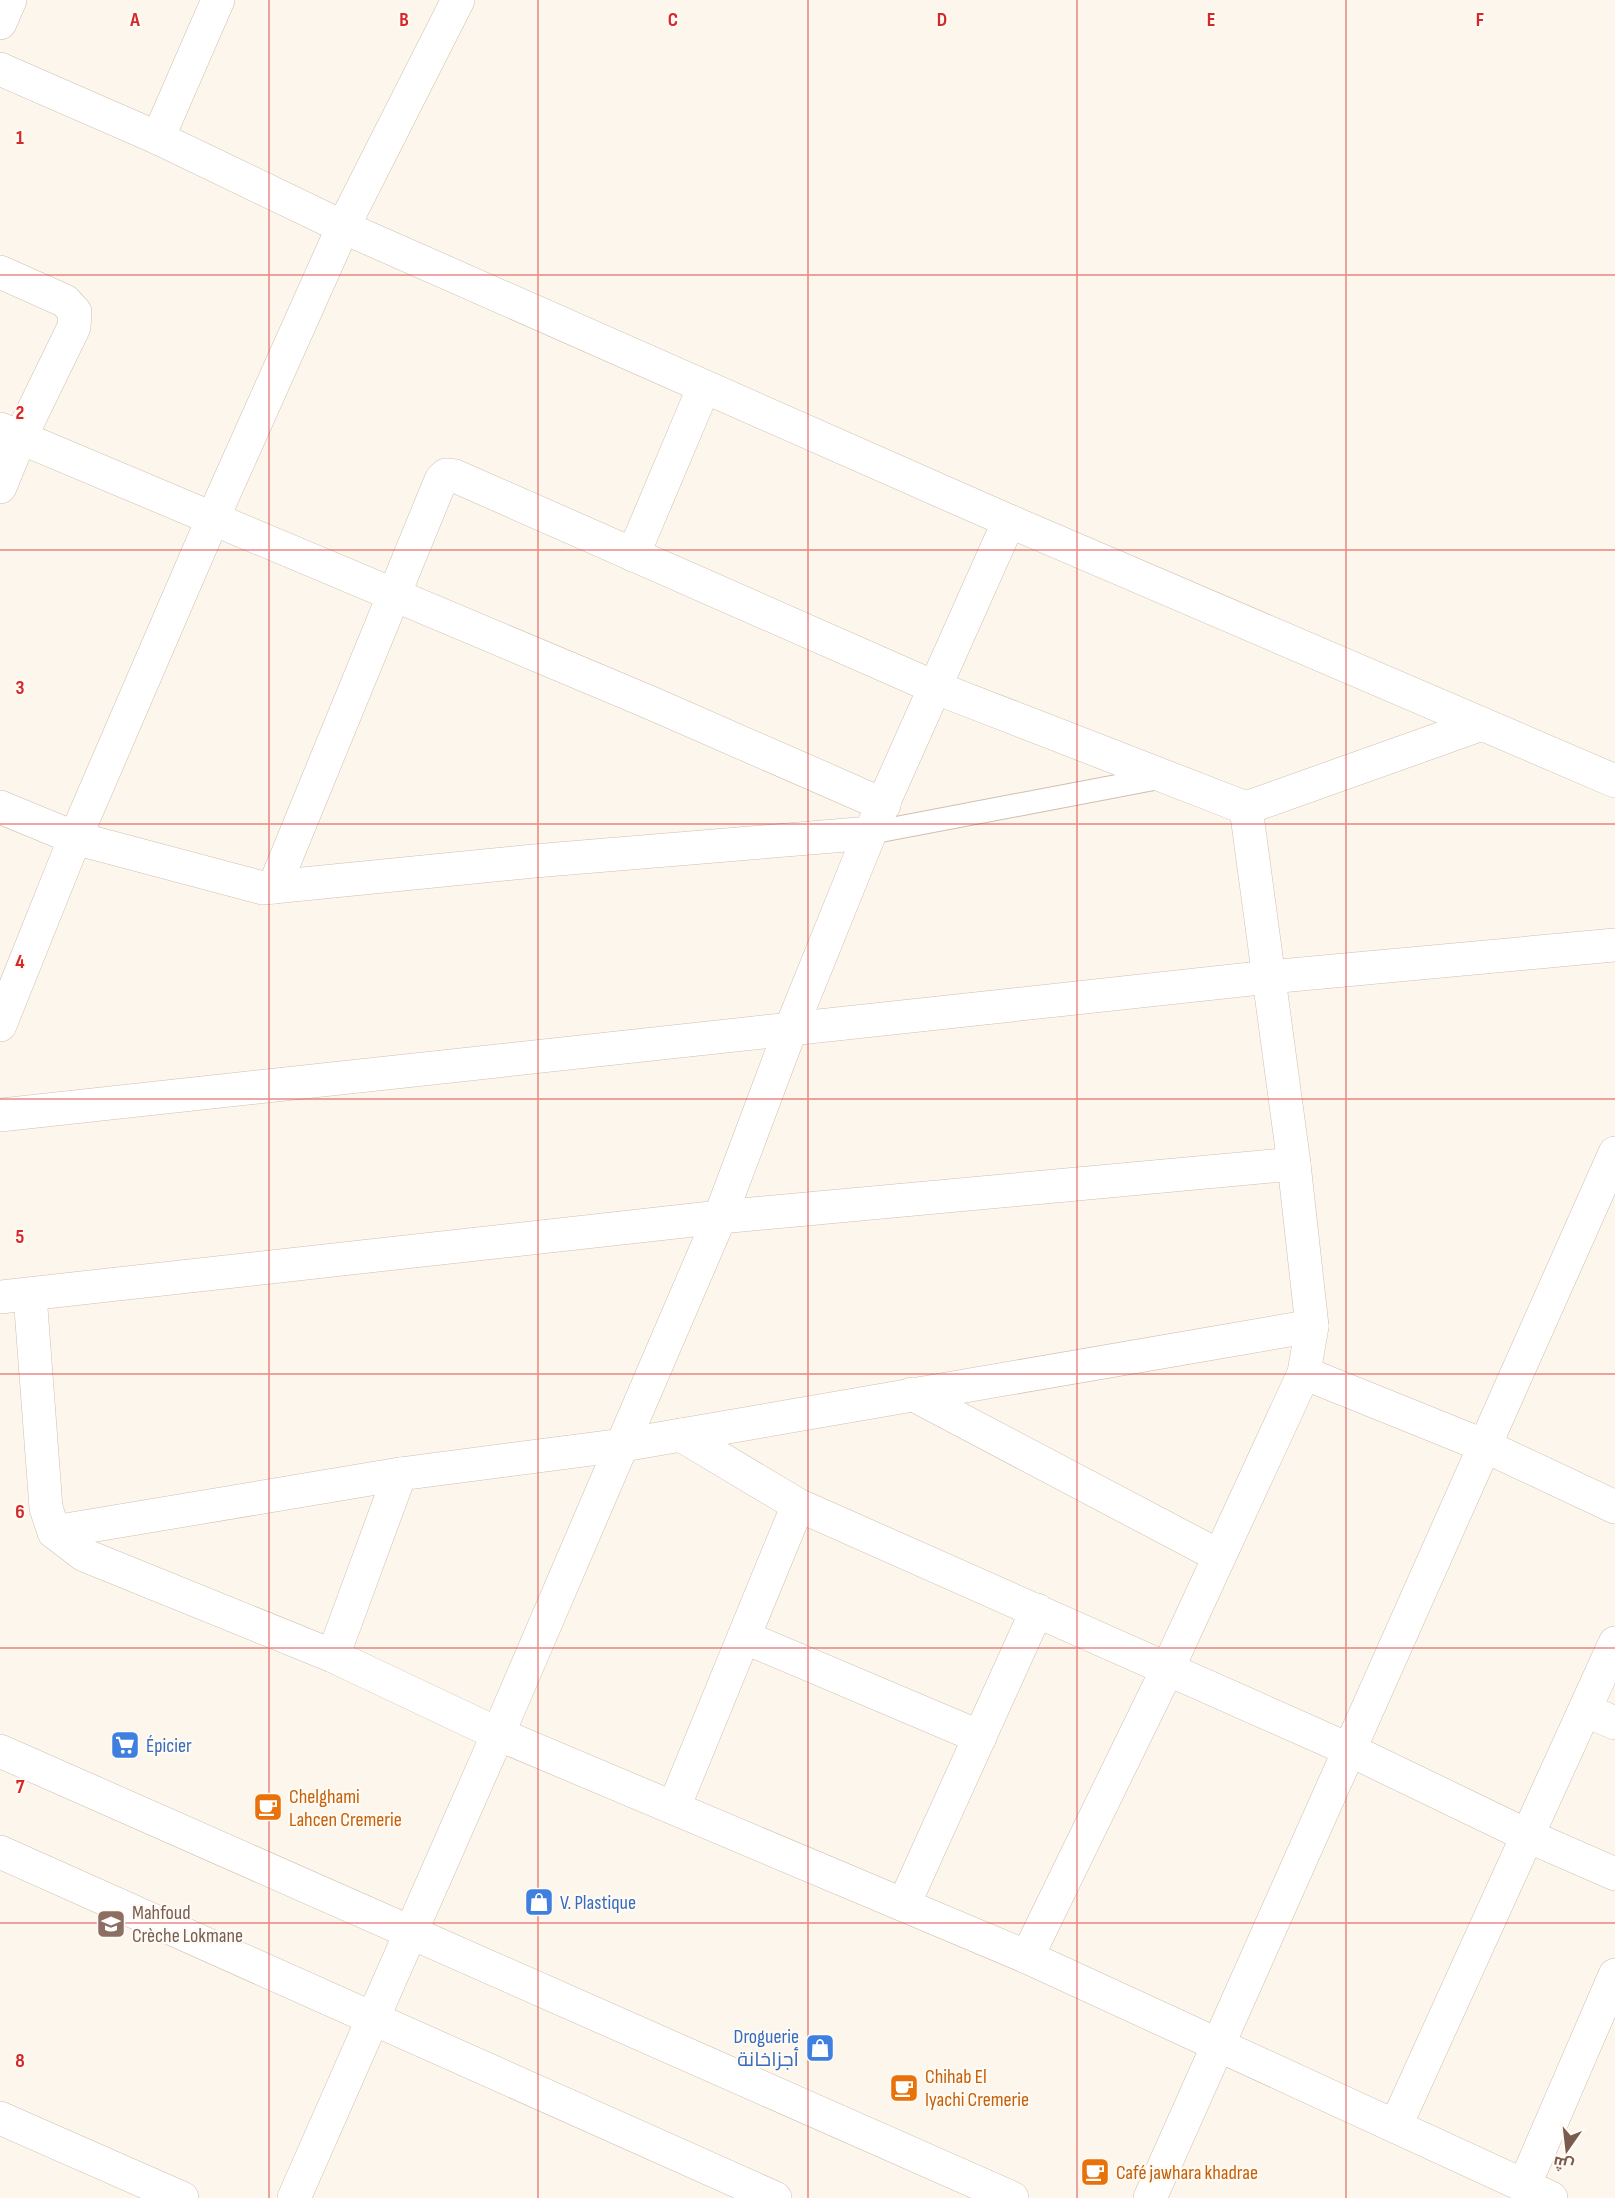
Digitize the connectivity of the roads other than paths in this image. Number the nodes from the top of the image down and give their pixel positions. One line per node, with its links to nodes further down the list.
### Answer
1 (10, 0): 4 (street)
2 (218, 0): 6 (street)
3 (458, 0): 7 (street)
4 (0, 23)
5 (0, 69): 6 (street)
6 (158, 138): 7 (street)
7 (343, 227): 9 (street); 12 (street)
8 (0, 272): 10 (street)
9 (704, 387): 13 (street); 14 (street)
10 (10, 434): 11 (street); 12 (street)
11 (0, 487)
12 (213, 518): 15 (street); 23 (street)
13 (1009, 521): 16 (street); 17 (street)
14 (633, 555): 15 (street); 16 (street)
15 (395, 597): 22 (street); 24 (street)
16 (934, 687): 18 (street); 22 (street)
17 (1482, 724): 19 (street); 21 (street)
18 (1165, 776): 21 (street); 22 (lane)
19 (1615, 781)
20 (0, 807): 23 (street)
21 (1246, 808): 26 (street)
22 (877, 819): 24 (street); 28 (street)
23 (75, 838): 24 (street); 27 (street)
24 (274, 887)
25 (1615, 945): 26 (street)
26 (1269, 976): 28 (street); 31 (street)
27 (0, 1025)
28 (790, 1031): 29 (street); 32 (street)
29 (0, 1115)
30 (1615, 1153): 39 (street)
31 (1294, 1164): 32 (street); 34 (street)
32 (720, 1217): 33 (street); 38 (street)
33 (15, 1296): 43 (street)
34 (1312, 1326): 35 (street); 36 (street)
35 (1304, 1373): 39 (street); 44 (street)
36 (912, 1394): 37 (street); 44 (street)
37 (681, 1435): 38 (street); 41 (street)
38 (623, 1445): 40 (street); 52 (street)
39 (1485, 1446): 42 (street); 55 (street)
40 (400, 1474): 43 (street); 48 (street)
41 (798, 1505): 45 (street); 46 (street)
42 (1615, 1507)
43 (54, 1532): 48 (street)
44 (1219, 1556): 49 (street)
45 (1037, 1610): 49 (street); 53 (street)
46 (744, 1637): 53 (street); 56 (street)
47 (1615, 1643): 50 (street)
48 (333, 1656): 52 (street)
49 (1168, 1668): 55 (street); 62 (street)
50 (1585, 1710): 51 (street); 57 (street)
51 (1615, 1723)
52 (498, 1734): 56 (street); 61 (street)
53 (980, 1737): 60 (street)
54 (0, 1750): 61 (street)
55 (1350, 1750): 57 (street); 65 (street)
56 (674, 1806): 60 (street)
57 (1526, 1835): 59 (street); 67 (street)
58 (0, 1852): 64 (street)
59 (1615, 1874)
60 (904, 1904): 62 (street)
61 (411, 1933): 64 (street); 72 (street)
62 (1027, 1957): 65 (street)
63 (1615, 1975): 68 (street)
64 (372, 2020): 70 (street); 71 (street)
65 (1219, 2047): 67 (street); 73 (street)
66 (0, 2118): 69 (street)
67 (1396, 2125): 68 (street)
68 (1537, 2192)
69 (182, 2198)
70 (294, 2198)
71 (775, 2198)
72 (1012, 2198)
73 (1150, 2198)

